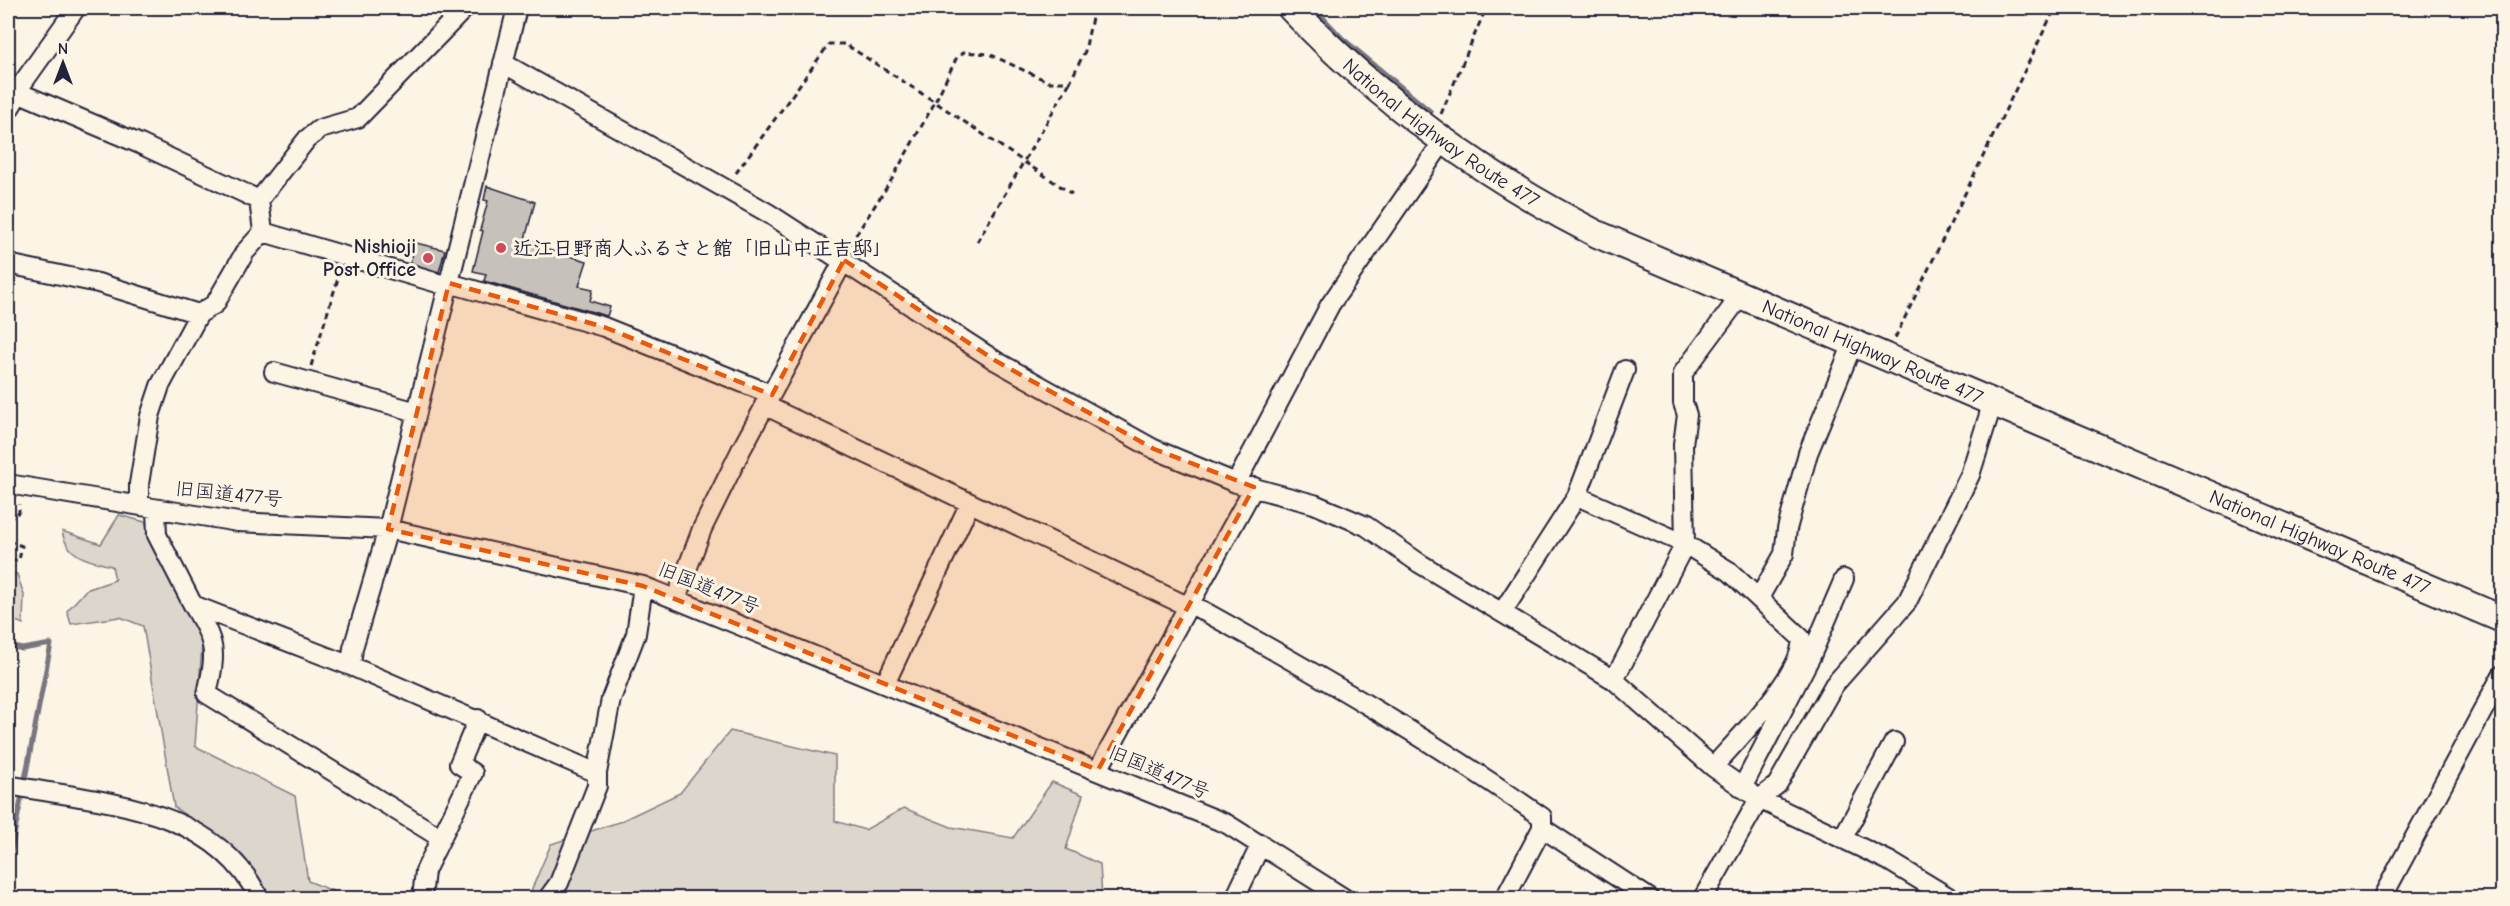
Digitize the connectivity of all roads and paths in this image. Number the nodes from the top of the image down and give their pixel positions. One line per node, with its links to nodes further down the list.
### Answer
1 (76, 8): 10 (street)
2 (465, 8): 17 (street)
3 (517, 8): 8 (street)
4 (1094, 8): 9 (path)
5 (1291, 8): 13 (highway, National Highway Route 477)
6 (1486, 8): 13 (path)
7 (2055, 8): 27 (path)
8 (503, 63): 15 (street); 23 (street)
9 (1070, 82): 11 (path); 14 (path)
10 (15, 90): 12 (street); 17 (street)
11 (935, 102): 14 (path); 15 (path); 21 (path)
12 (8, 111)
13 (1439, 137): 24 (highway, National Highway Route 477); 35 (street)
14 (1023, 161): 16 (path); 19 (path)
15 (728, 190): 21 (street)
16 (1072, 194)
17 (259, 200): 18 (street)
18 (263, 232): 20 (street); 25 (street)
19 (977, 242)
20 (345, 256): 23 (street); 30 (path)
21 (842, 259): 32 (street); 35 (street)
22 (8, 264): 25 (street)
23 (448, 284): 32 (street); 33 (street)
24 (1742, 294): 26 (highway, National Highway Route 477); 41 (street)
25 (199, 314): 38 (street)
26 (1854, 341): 27 (highway, National Highway Route 477); 45 (street)
27 (1887, 355): 31 (highway, National Highway Route 477)
28 (1625, 370): 36 (street)
29 (274, 372): 30 (street)
30 (306, 381): 33 (street)
31 (1993, 402): 50 (highway, National Highway Route 477); 62 (street)
32 (766, 403): 37 (street); 46 (street)
33 (417, 412): 39 (street)
34 (8, 484): 38 (street, 旧国道477号)
35 (1245, 485): 48 (street); 49 (street)
36 (1577, 496): 41 (street); 49 (street)
37 (969, 505): 48 (street); 54 (street)
38 (148, 507): 39 (street, 旧国道477号); 47 (street)
39 (388, 529): 44 (street, 旧国道477号); 51 (street)
40 (8, 541): 42 (path)
41 (1685, 544): 45 (street); 53 (street)
42 (8, 561)
43 (1844, 579): 61 (street)
44 (643, 586): 46 (street, 旧国道477号); 59 (street)
45 (1759, 598): 57 (street)
46 (675, 599): 54 (street, 旧国道477号)
47 (193, 605): 51 (street); 64 (street)
48 (1188, 605): 58 (street); 63 (street)
49 (1503, 611): 53 (street)
50 (2502, 619)
51 (351, 666): 55 (street)
52 (2502, 675): 76 (street)
53 (1614, 680): 57 (street)
54 (885, 684): 58 (street, 旧国道477号)
55 (478, 719): 59 (street); 64 (street)
56 (1894, 742): 65 (street)
57 (1713, 767): 61 (street)
58 (1098, 770): 66 (street, 旧国道477号)
59 (597, 773): 69 (street)
60 (10, 785): 67 (street)
61 (1742, 788): 62 (street)
62 (1759, 799): 65 (street); 74 (street)
63 (1542, 828): 72 (street); 73 (street)
64 (441, 838): 68 (street)
65 (1842, 839): 75 (street)
66 (1261, 844): 70 (street); 71 (street, 旧国道477号)
67 (259, 898)
68 (422, 898)
69 (548, 898)
70 (1234, 898)
71 (1344, 898)
72 (1505, 898)
73 (1649, 898)
74 (1703, 898)
75 (1950, 898)
76 (2382, 898)

